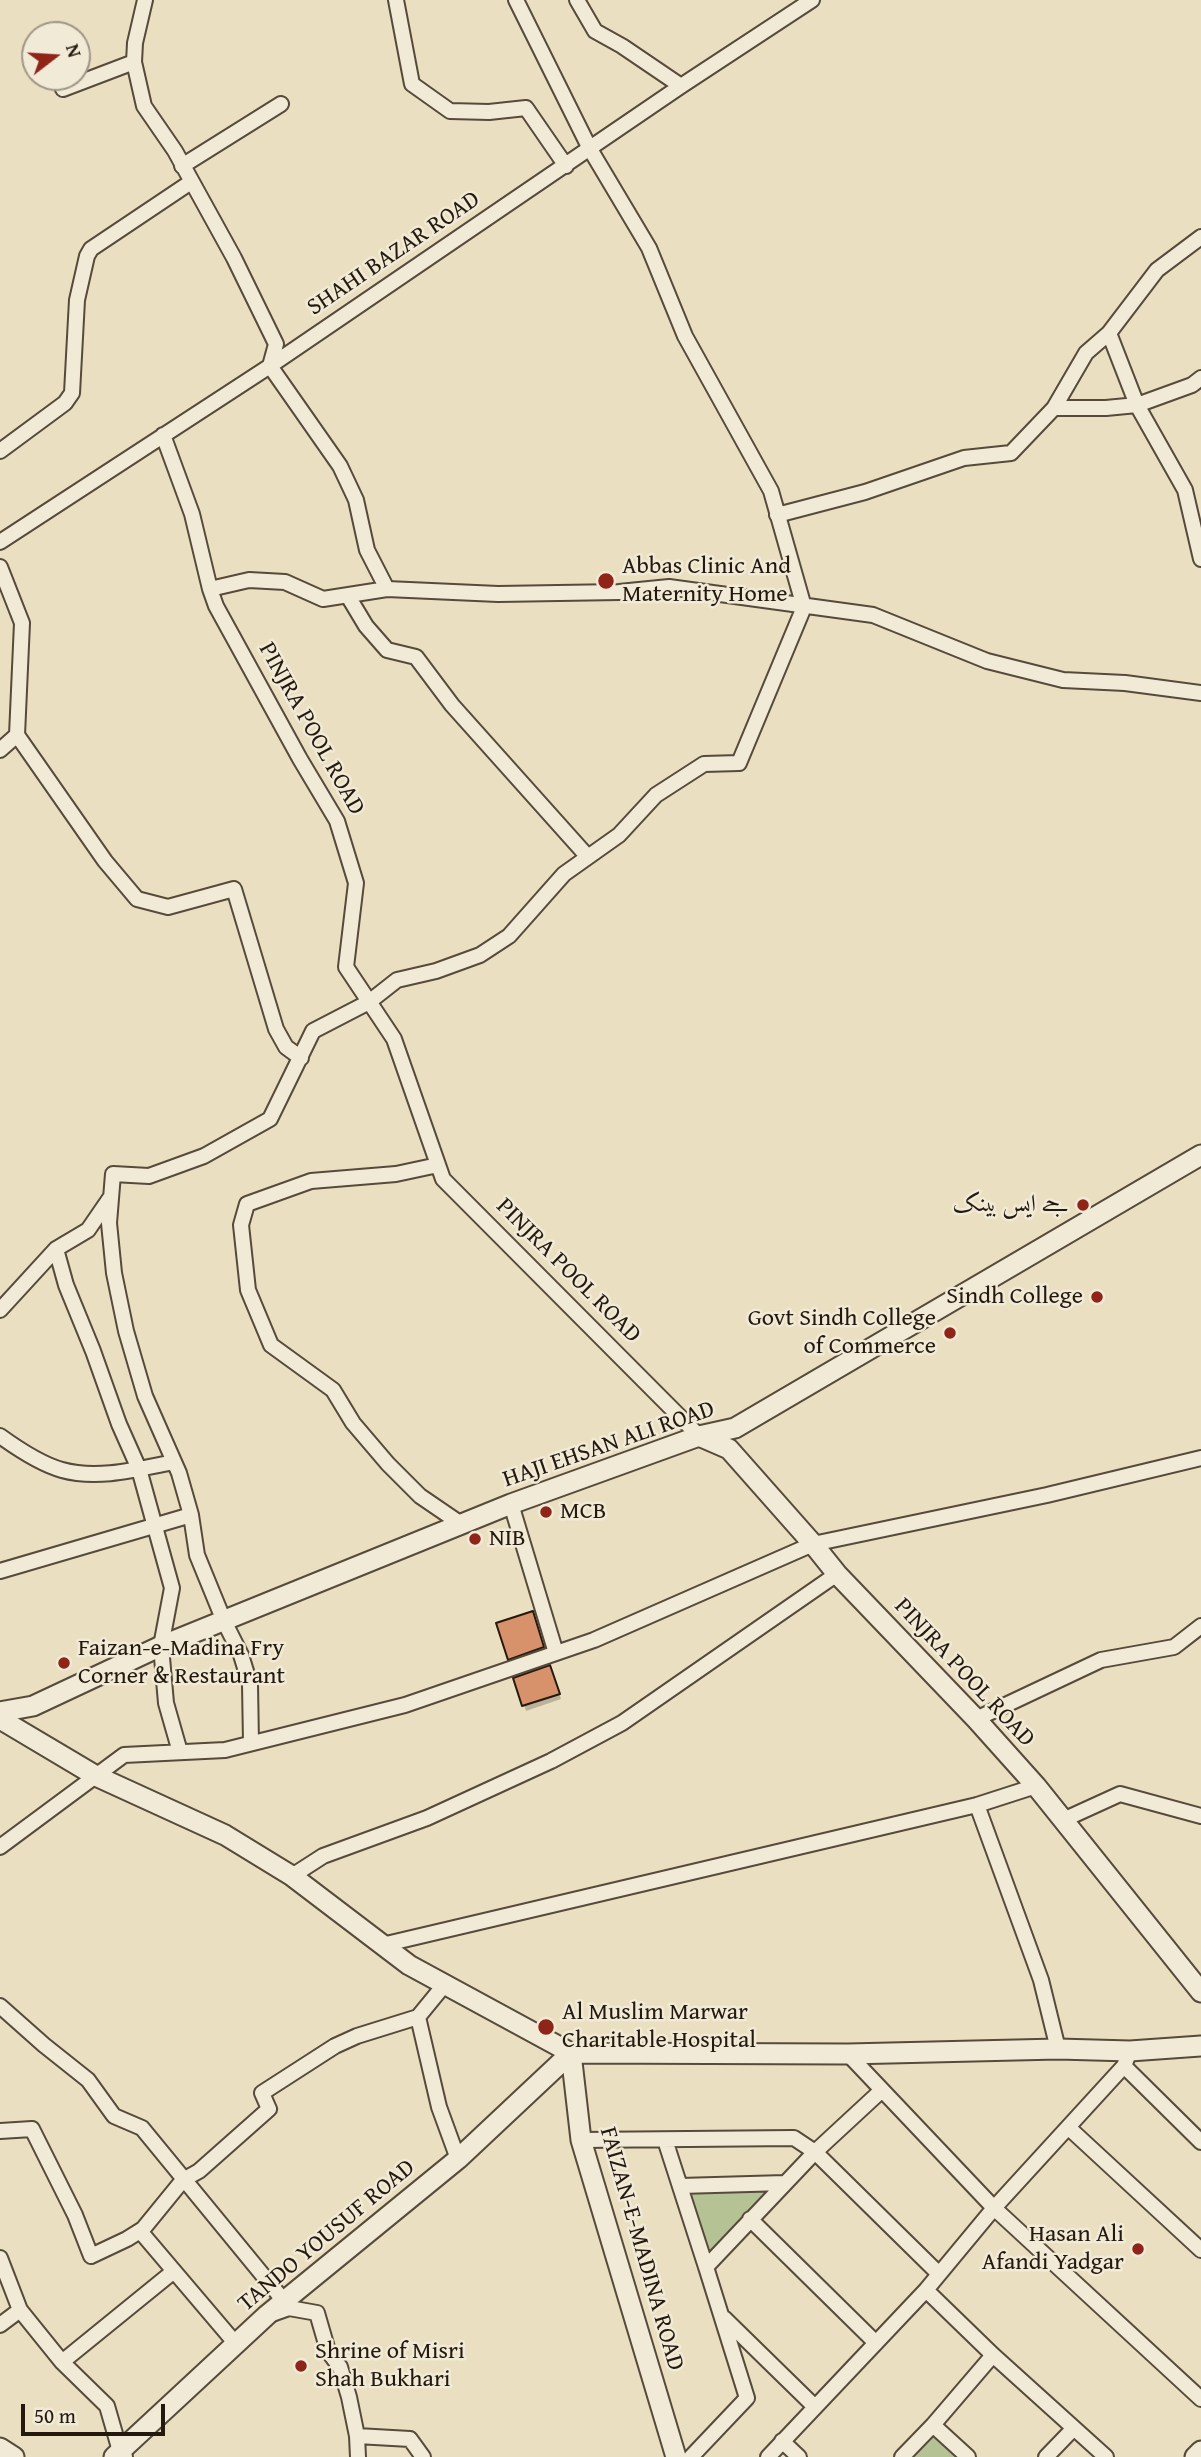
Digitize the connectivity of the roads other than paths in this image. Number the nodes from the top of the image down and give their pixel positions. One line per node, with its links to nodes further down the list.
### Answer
1 (145, 0): 6 (street)
2 (396, 0): 12 (street)
3 (516, 0): 10 (street)
4 (577, 0): 8 (street)
5 (812, 0): 8 (street, SHAHI BAZAR ROAD)
6 (134, 62): 7 (street); 11 (street)
7 (91, 79)
8 (681, 86): 10 (street, SHAHI BAZAR ROAD)
9 (281, 104): 11 (street)
10 (590, 149): 12 (street, SHAHI BAZAR ROAD); 22 (street)
11 (182, 166): 13 (street)
12 (566, 166): 16 (street, SHAHI BAZAR ROAD)
13 (191, 182): 16 (street); 21 (street)
14 (1201, 237): 15 (street)
15 (1109, 333): 18 (street); 19 (street)
16 (270, 366): 20 (street, SHAHI BAZAR ROAD); 27 (street)
17 (1201, 378): 18 (street)
18 (1137, 405): 19 (street); 24 (street)
19 (1054, 408): 22 (street)
20 (163, 435): 23 (street, SHAHI BAZAR ROAD); 26 (street, PINJRA POOL ROAD)
21 (0, 451)
22 (777, 515): 29 (street)
23 (0, 542)
24 (1201, 559)
25 (0, 567): 31 (street)
26 (210, 589): 28 (street); 34 (street, PINJRA POOL ROAD)
27 (387, 589): 28 (street); 29 (street)
28 (348, 596): 33 (street)
29 (804, 607): 30 (street); 33 (street)
30 (1201, 693)
31 (17, 735): 32 (street); 35 (street)
32 (0, 750)
33 (587, 857): 34 (street)
34 (369, 1002): 35 (street); 37 (street, PINJRA POOL ROAD)
35 (301, 1058): 38 (street)
36 (1201, 1155): 41 (street, HAJI EHSAN ALI ROAD)
37 (438, 1165): 41 (street, PINJRA POOL ROAD); 48 (street)
38 (111, 1197): 39 (street); 44 (street)
39 (55, 1249): 40 (street); 45 (street)
40 (0, 1310)
41 (699, 1436): 46 (street, HAJI EHSAN ALI ROAD); 50 (street, PINJRA POOL ROAD)
42 (0, 1437): 45 (street)
43 (1201, 1458): 50 (street)
44 (174, 1462): 45 (street); 47 (street)
45 (139, 1469): 49 (street)
46 (510, 1504): 48 (street, HAJI EHSAN ALI ROAD); 56 (street)
47 (191, 1515): 49 (street); 53 (street)
48 (461, 1524): 53 (street, HAJI EHSAN ALI ROAD)
49 (156, 1525): 51 (street); 55 (street)
50 (814, 1544): 52 (street, PINJRA POOL ROAD); 56 (street)
51 (0, 1570)
52 (837, 1574): 59 (street, PINJRA POOL ROAD); 68 (street)
53 (224, 1621): 55 (street, HAJI EHSAN ALI ROAD); 60 (street)
54 (1201, 1626): 59 (street)
55 (161, 1646): 57 (street, HAJI EHSAN ALI ROAD); 61 (street)
56 (556, 1653): 60 (street)
57 (0, 1713)
58 (0, 1719): 62 (street)
59 (976, 1719): 63 (street, PINJRA POOL ROAD)
60 (251, 1743): 61 (street)
61 (180, 1752): 62 (street)
62 (96, 1776): 67 (street); 68 (street)
63 (1036, 1786): 64 (street); 66 (street, PINJRA POOL ROAD)
64 (977, 1805): 69 (street); 75 (street)
65 (1201, 1816): 66 (street)
66 (1063, 1820): 71 (street, PINJRA POOL ROAD)
67 (0, 1847)
68 (292, 1875): 69 (street)
69 (382, 1945): 70 (street)
70 (445, 1984): 73 (street); 76 (street)
71 (1201, 1992)
72 (0, 2006): 87 (street)
73 (418, 2017): 86 (street); 87 (street)
74 (1201, 2046): 78 (street)
75 (1058, 2049): 77 (street); 78 (street)
76 (571, 2053): 77 (street); 82 (street, FAIZAN-E-MADINA ROAD); 86 (street, TANDO YOUSUF ROAD)
77 (848, 2054): 79 (street)
78 (1127, 2058): 80 (street); 84 (street)
79 (882, 2090): 85 (street); 90 (street)
80 (1069, 2128): 90 (street); 93 (street)
81 (0, 2131): 92 (street)
82 (581, 2140): 83 (street); 120 (street, FAIZAN-E-MADINA ROAD)
83 (665, 2140): 85 (street); 89 (street)
84 (1201, 2142)
85 (816, 2152): 88 (street); 97 (street)
86 (458, 2159): 99 (street, TANDO YOUSUF ROAD)
87 (184, 2179): 92 (street); 99 (street)
88 (785, 2183): 89 (street); 91 (street)
89 (680, 2186): 95 (street)
90 (994, 2208): 97 (street); 108 (street)
91 (750, 2219): 95 (street); 104 (street)
92 (140, 2231): 96 (street)
93 (1201, 2250)
94 (0, 2258): 100 (street)
95 (706, 2267): 102 (street)
96 (174, 2271): 105 (street); 107 (street)
97 (939, 2274): 98 (street)
98 (926, 2290): 104 (street); 106 (street)
99 (284, 2301): 101 (street, TANDO YOUSUF ROAD)
100 (20, 2310): 103 (street); 107 (street)
101 (267, 2315): 105 (street, TANDO YOUSUF ROAD); 112 (street)
102 (723, 2317): 109 (street); 121 (street)
103 (0, 2325)
104 (876, 2343): 109 (street)
105 (236, 2344): 116 (street, TANDO YOUSUF ROAD)
106 (993, 2355): 110 (street); 111 (street)
107 (62, 2362): 116 (street)
108 (1201, 2399)
109 (814, 2406): 113 (street)
110 (933, 2425): 124 (street); 125 (street)
111 (1074, 2428): 126 (street); 127 (street)
112 (357, 2436): 118 (street); 119 (street)
113 (782, 2441): 122 (street); 123 (street)
114 (0, 2448): 117 (street)
115 (1201, 2451): 128 (street)
116 (120, 2455)
117 (14, 2457)
118 (358, 2457)
119 (423, 2457)
120 (676, 2457)
121 (691, 2457)
122 (768, 2457)
123 (799, 2457)
124 (902, 2457)
125 (968, 2457)
126 (1046, 2457)
127 (1106, 2457)
128 (1195, 2457)

